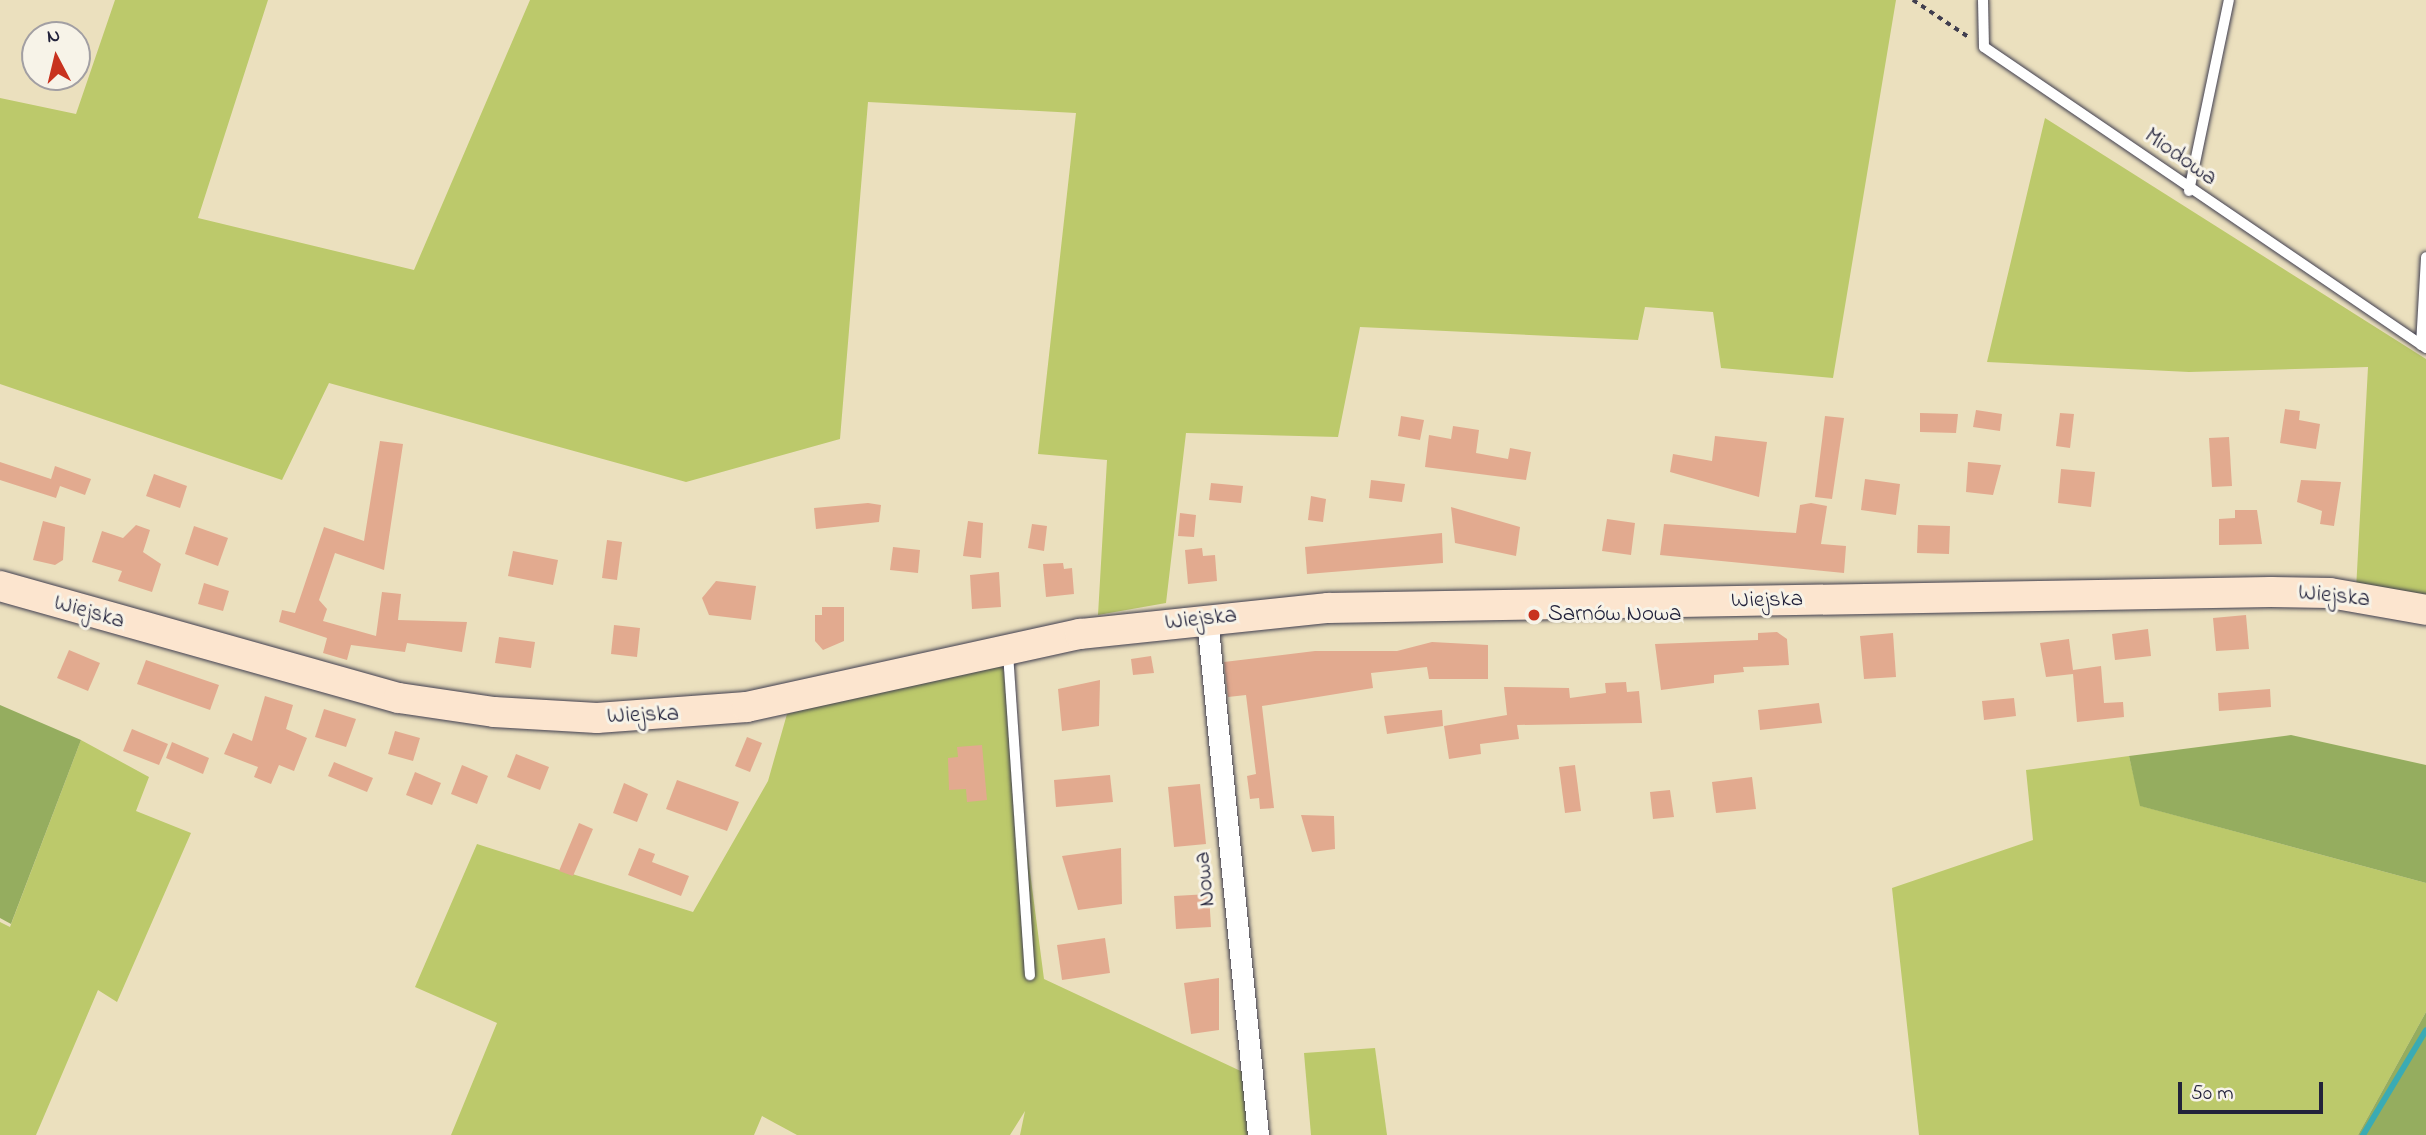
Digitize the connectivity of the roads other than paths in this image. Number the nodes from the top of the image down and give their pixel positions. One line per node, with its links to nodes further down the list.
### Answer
1 (1983, 0): 3 (lane, Miodowa)
2 (2229, 0): 3 (lane)
3 (2189, 191): 5 (lane, Miodowa)
4 (2426, 257): 5 (lane)
5 (2424, 346)
6 (0, 586): 9 (street, Wiejska)
7 (2426, 610): 8 (street, Wiejska)
8 (1207, 618): 9 (street, Wiejska); 11 (street, Nowa)
9 (1008, 649): 10 (lane)
10 (1030, 975)
11 (1258, 1135)

